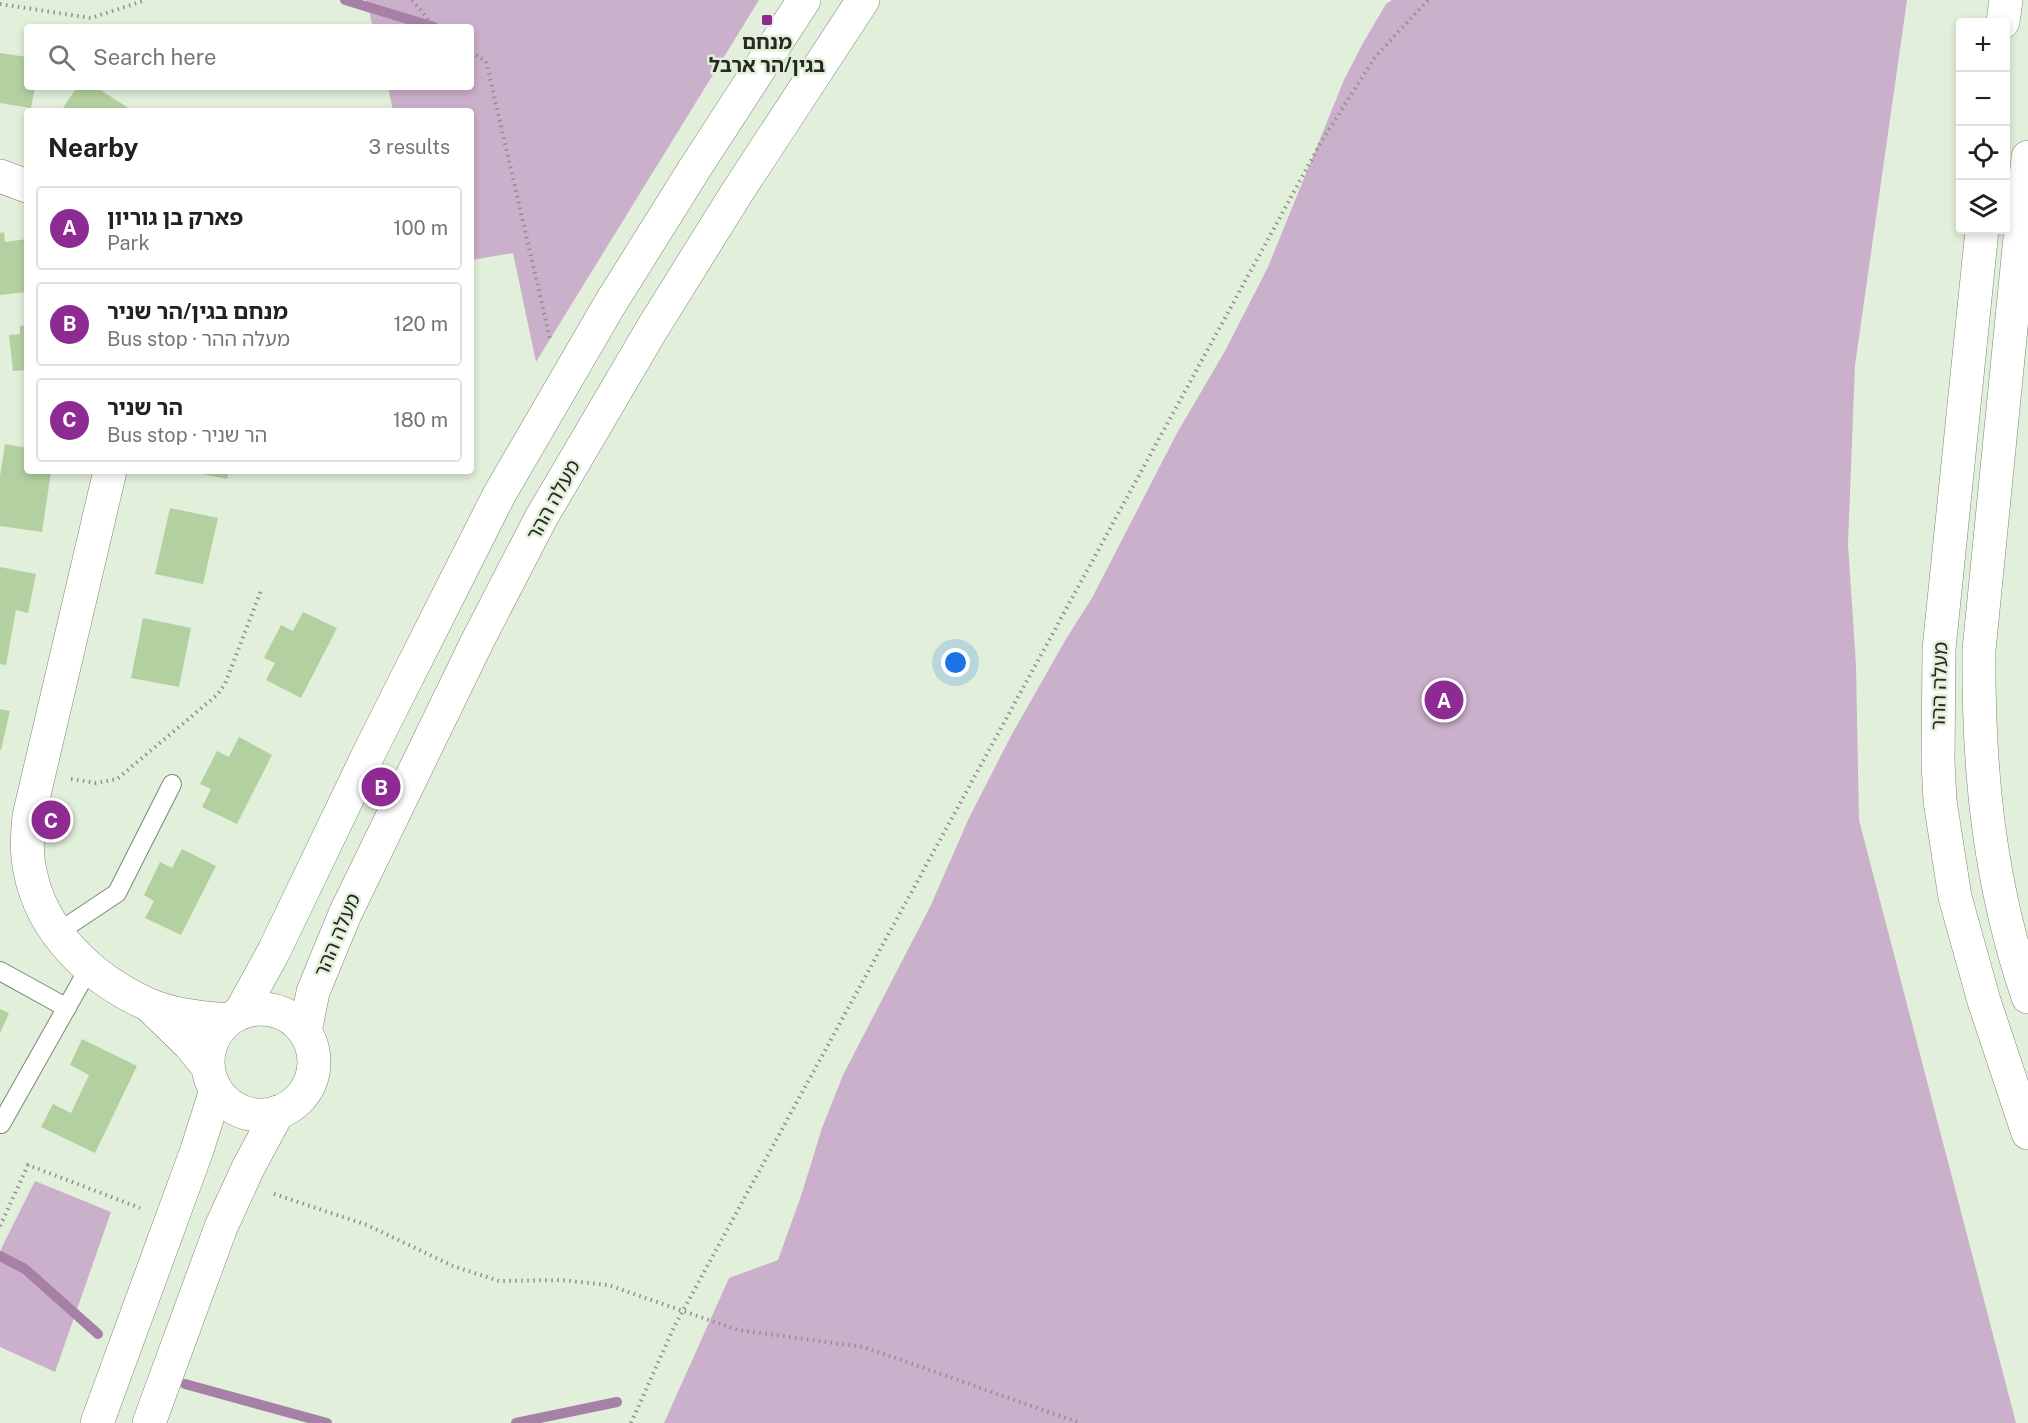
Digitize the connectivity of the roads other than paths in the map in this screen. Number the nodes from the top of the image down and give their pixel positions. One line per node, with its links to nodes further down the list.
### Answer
1 (804, 0): 17 (main road)
2 (863, 0): 18 (main road, מעלה ההר)
3 (2006, 0): 4 (main road)
4 (2004, 18)
5 (2028, 157): 14 (main road, מעלה ההר)
6 (0, 176): 7 (main road)
7 (24, 185)
8 (1982, 234): 22 (main road, מעלה ההר)
9 (109, 474): 11 (main road)
10 (172, 784): 11 (lane)
11 (57, 933): 12 (main road)
12 (89, 968): 15 (main road); 16 (lane)
13 (0, 971): 16 (lane)
14 (2028, 997)
15 (148, 1004): 17 (main road); 19 (main road)
16 (67, 1008): 21 (lane)
17 (234, 1016): 18 (main road); 19 (main road)
18 (305, 1032): 20 (main road)
19 (212, 1078): 20 (main road); 23 (main road)
20 (278, 1112): 24 (main road)
21 (1, 1124)
22 (2028, 1133)
23 (97, 1423)
24 (149, 1423)

